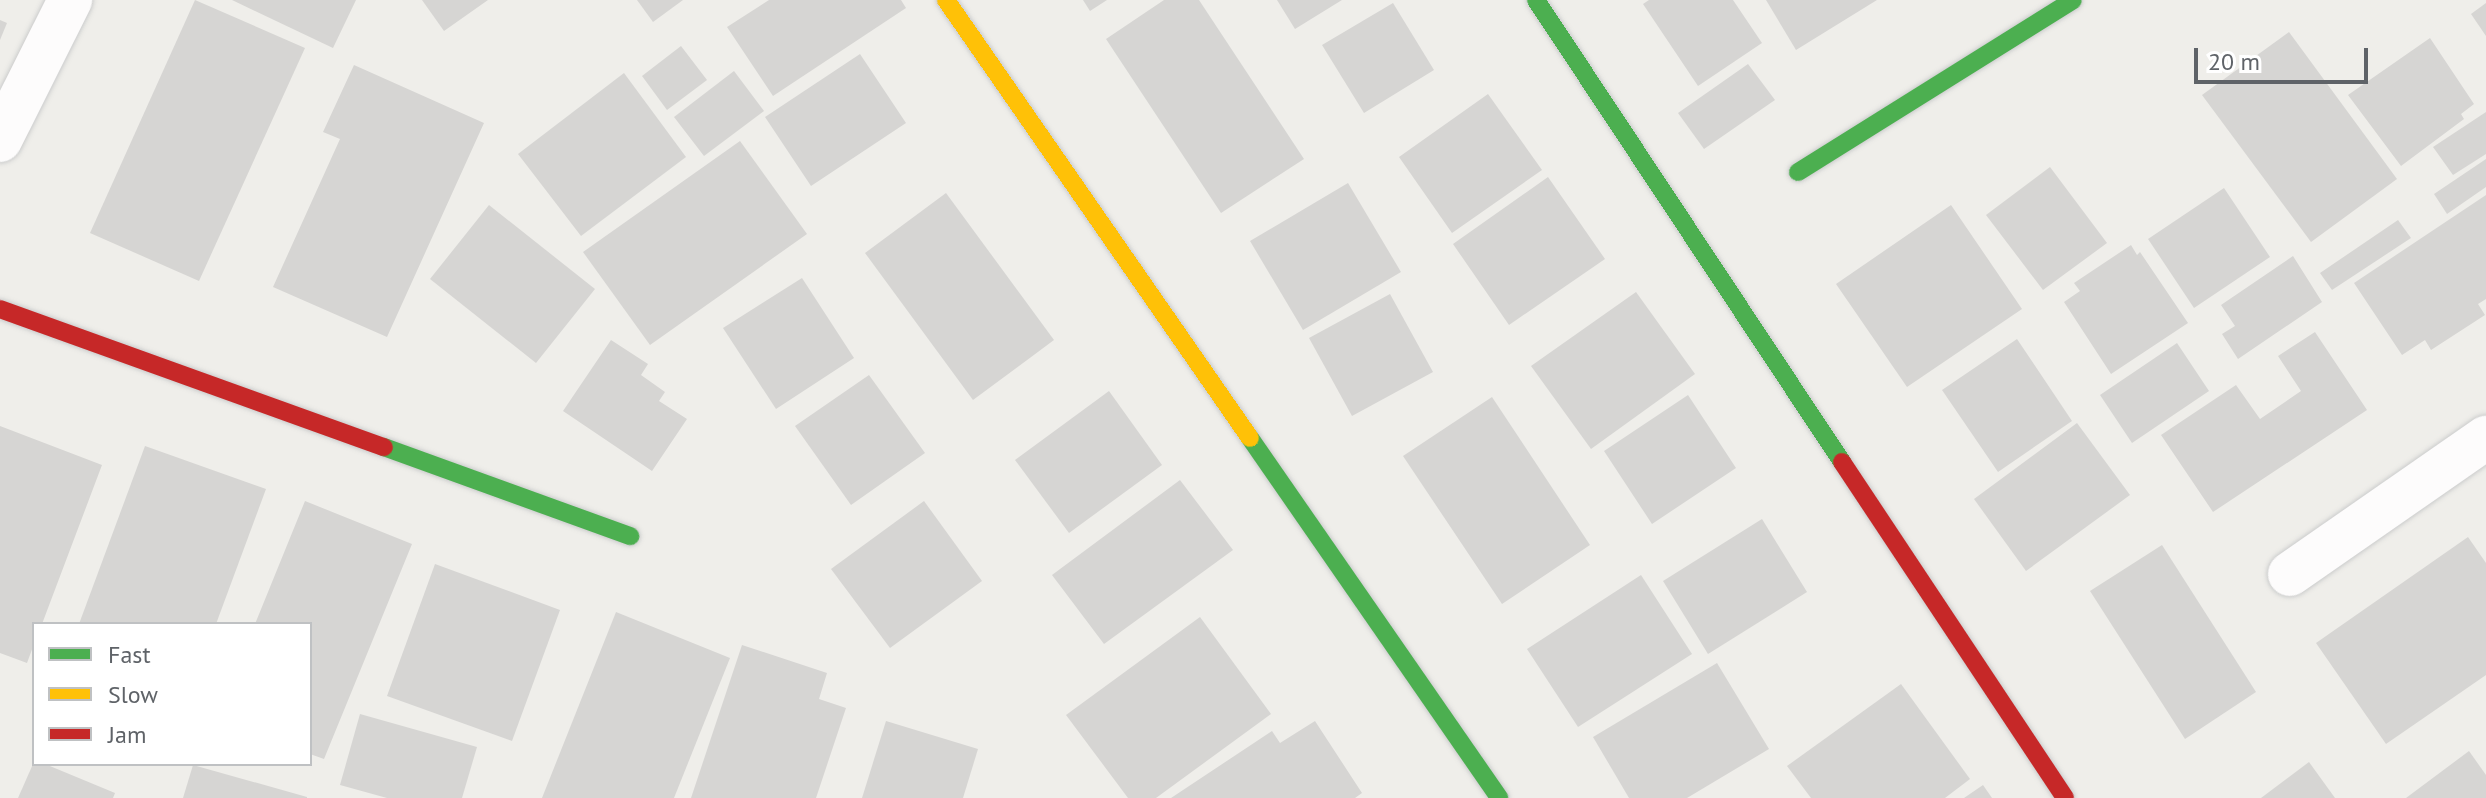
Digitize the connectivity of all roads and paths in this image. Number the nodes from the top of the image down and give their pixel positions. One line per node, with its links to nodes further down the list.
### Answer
1 (70, 0): 5 (street)
2 (946, 0): 11 (street)
3 (1536, 0): 12 (street)
4 (2073, 0): 6 (street)
5 (0, 140)
6 (1798, 172)
7 (0, 309): 9 (street)
8 (2486, 438): 10 (street)
9 (630, 536)
10 (2290, 574)
11 (1499, 798)
12 (2065, 798)

